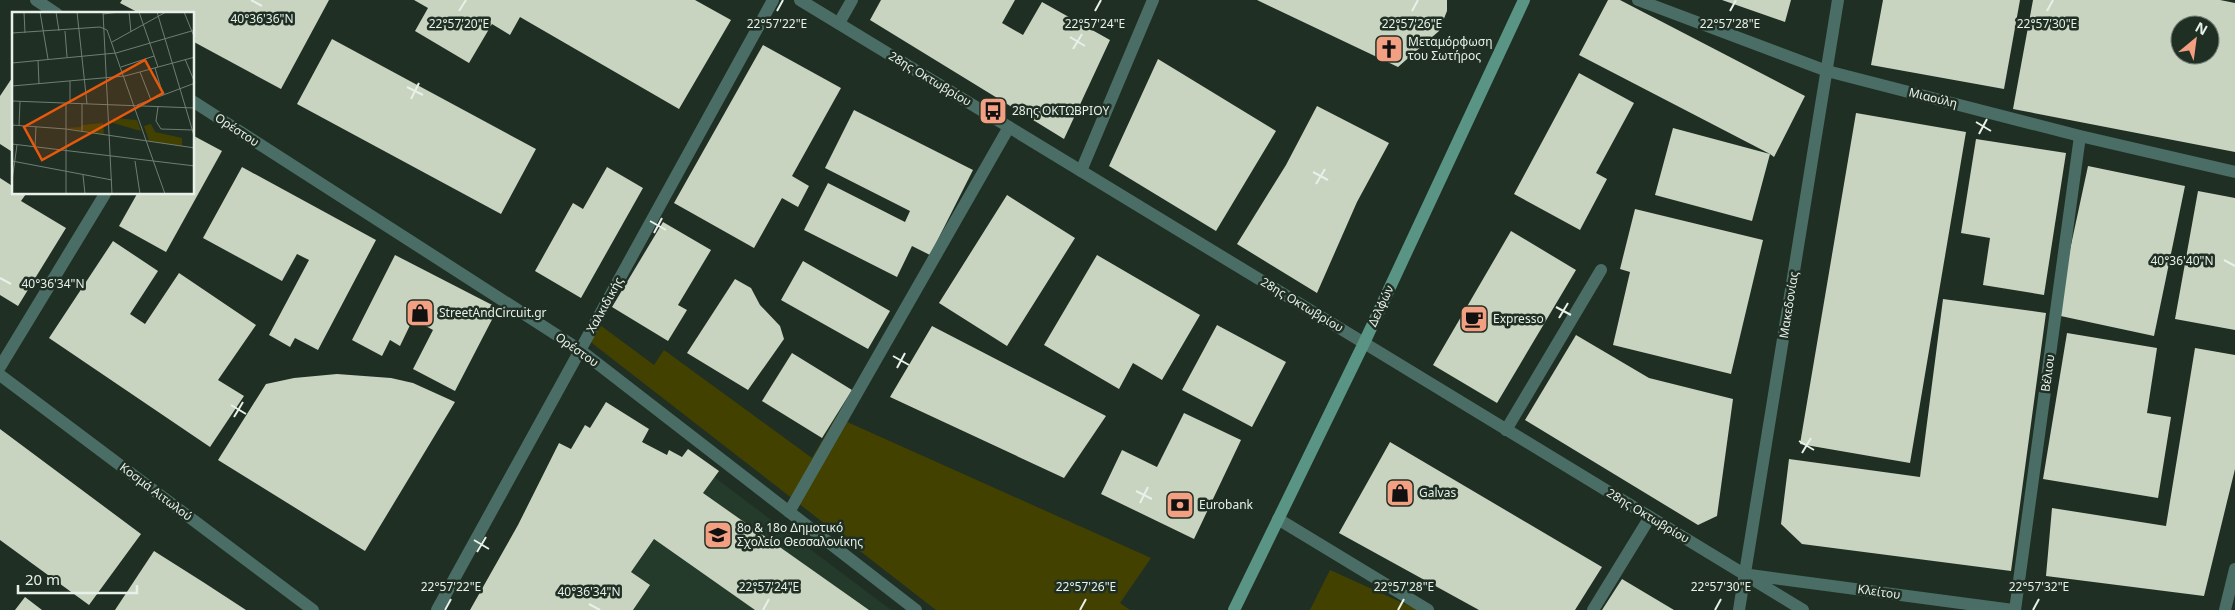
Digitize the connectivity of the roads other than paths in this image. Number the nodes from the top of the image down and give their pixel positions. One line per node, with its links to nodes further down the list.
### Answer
1 (36, 0): 9 (street)
2 (773, 0): 20 (street, Χαλκιδικής)
3 (800, 0): 10 (street, 28ης Οκτωβρίου)
4 (852, 0): 10 (street)
5 (1153, 0): 15 (street)
6 (1524, 0): 19 (main road, Δελφών)
7 (1638, 0): 11 (street, Μιαούλη)
8 (1838, 0): 11 (street, Μακεδονίας)
9 (54, 12)
10 (839, 23): 13 (street, 28ης Οκτωβρίου)
11 (1827, 71): 14 (street, Μιαούλη); 28 (street, Μακεδονίας)
12 (195, 103): 20 (street, Ορέστου)
13 (1008, 127): 15 (street, 28ης Οκτωβρίου); 24 (street)
14 (2080, 136): 16 (street, Μιαούλη); 37 (street, Βέλιου)
15 (1081, 171): 19 (street, 28ης Οκτωβρίου)
16 (2235, 172)
17 (104, 195): 21 (street)
18 (1601, 270): 23 (street)
19 (1364, 343): 23 (street, 28ης Οκτωβρίου); 26 (main road, Δελφών)
20 (580, 350): 24 (street, Ορέστου); 30 (street, Χαλκιδικής)
21 (0, 367)
22 (0, 374): 29 (street, Κοσμά Αιτωλού)
23 (1506, 430): 25 (street, 28ης Οκτωβρίου)
24 (789, 512): 31 (street, Ορέστου)
25 (1650, 517): 28 (street, 28ης Οκτωβρίου); 34 (street)
26 (1278, 519): 32 (main road, Δελφών); 33 (street)
27 (2235, 569): 38 (street)
28 (1746, 575): 35 (street, Μακεδονίας); 36 (street, 28ης Οκτωβρίου); 37 (street, Κλείτου)
29 (313, 610)
30 (437, 610)
31 (916, 610)
32 (1234, 610)
33 (1428, 610)
34 (1594, 610)
35 (1739, 610)
36 (1803, 610)
37 (2014, 610)
38 (2225, 610)

